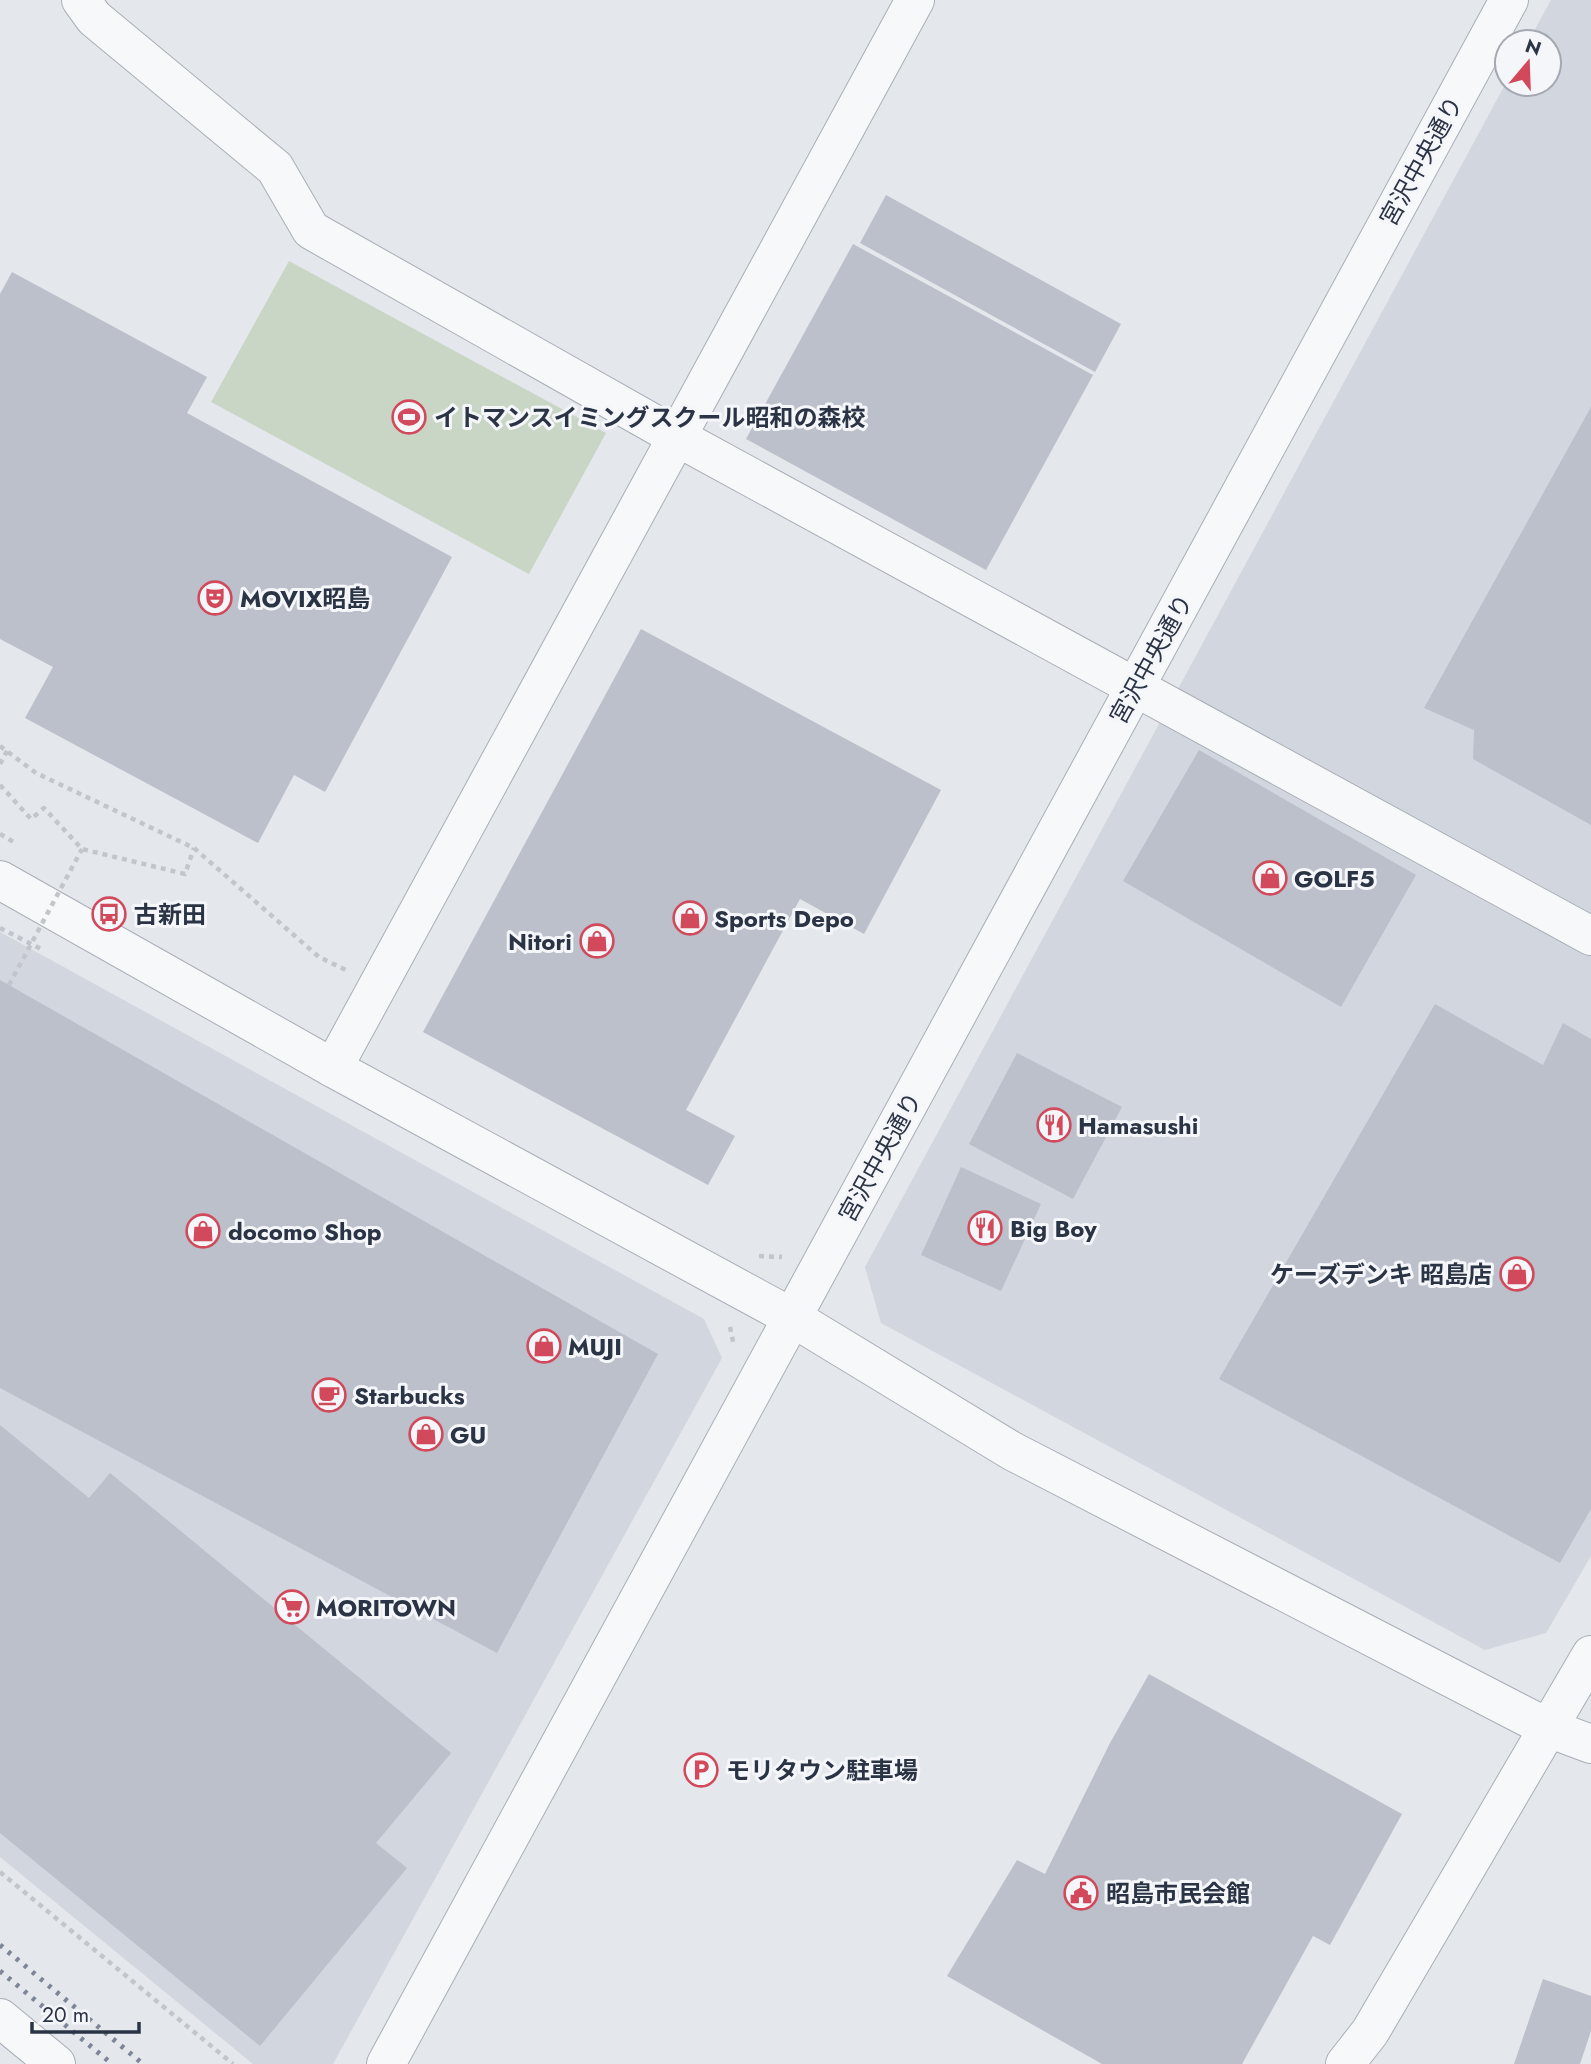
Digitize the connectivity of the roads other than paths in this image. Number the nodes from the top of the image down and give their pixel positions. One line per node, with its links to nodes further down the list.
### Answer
1 (81, 0): 4 (street)
2 (915, 0): 4 (street)
3 (1509, 0): 5 (street, 宮沢中央通り)
4 (677, 437): 5 (street); 8 (street)
5 (1136, 687): 7 (street); 9 (street, 宮沢中央通り)
6 (0, 880): 8 (street)
7 (1591, 936)
8 (332, 1068): 9 (street)
9 (793, 1318): 11 (street); 15 (street, 宮沢中央通り)
10 (1591, 1655): 11 (street)
11 (1548, 1728): 12 (street); 16 (street)
12 (1591, 1744)
13 (0, 2018): 14 (street)
14 (56, 2064)
15 (386, 2064)
16 (1345, 2064)

